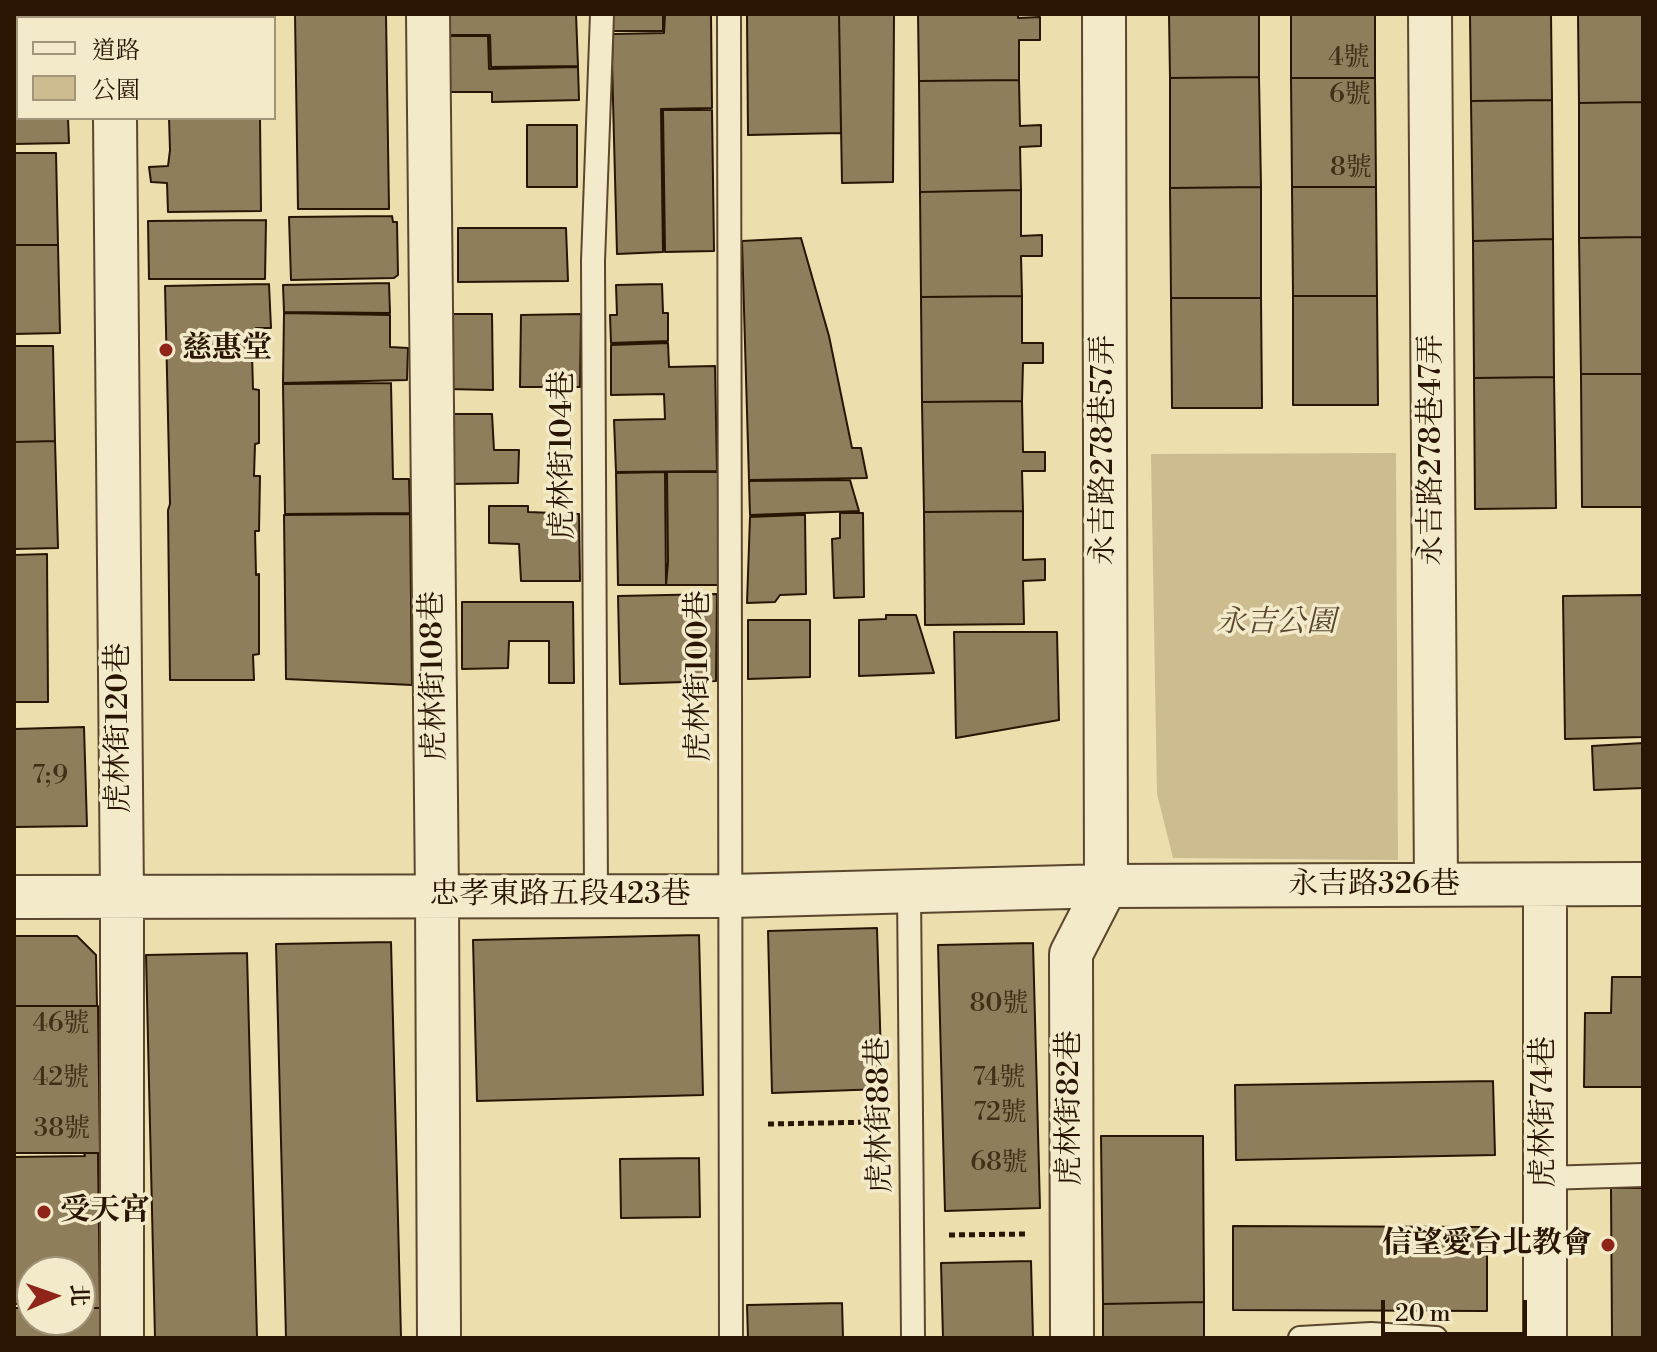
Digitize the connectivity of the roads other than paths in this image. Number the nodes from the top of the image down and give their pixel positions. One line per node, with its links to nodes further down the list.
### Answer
1 (428, 14): 14 (street, 虎林街108巷)
2 (602, 14): 12 (lane, 虎林街104巷)
3 (729, 14): 15 (lane, 虎林街100巷)
4 (1104, 14): 10 (street, 永吉路278巷57弄)
5 (1430, 14): 8 (street, 永吉路278巷47弄)
6 (115, 120): 13 (street, 虎林街120巷)
7 (1643, 884): 9 (street, 永吉路326巷)
8 (1436, 885): 9 (street, 永吉路326巷); 10 (street, 永吉路326巷)
9 (1545, 885): 18 (street, 虎林街74巷)
10 (1106, 886): 11 (street, 忠孝東路五段423巷); 24 (street, 虎林街82巷)
11 (909, 891): 15 (street, 忠孝東路五段423巷); 23 (lane, 虎林街88巷)
12 (596, 895): 14 (street, 忠孝東路五段423巷); 15 (street, 忠孝東路五段423巷)
13 (122, 896): 14 (street, 忠孝東路五段423巷); 16 (street, 忠孝東路五段423巷); 20 (street, 虎林街120巷)
14 (437, 896): 21 (street, 虎林街108巷)
15 (731, 896): 22 (lane, 虎林街100巷)
16 (14, 897)
17 (1643, 1175): 18 (lane)
18 (1545, 1178): 27 (street, 虎林街74巷)
19 (1371, 1336): 25 (lane); 26 (lane)
20 (122, 1338)
21 (439, 1338)
22 (731, 1338)
23 (913, 1338)
24 (1072, 1338)
25 (1300, 1338)
26 (1436, 1338)
27 (1545, 1338)

